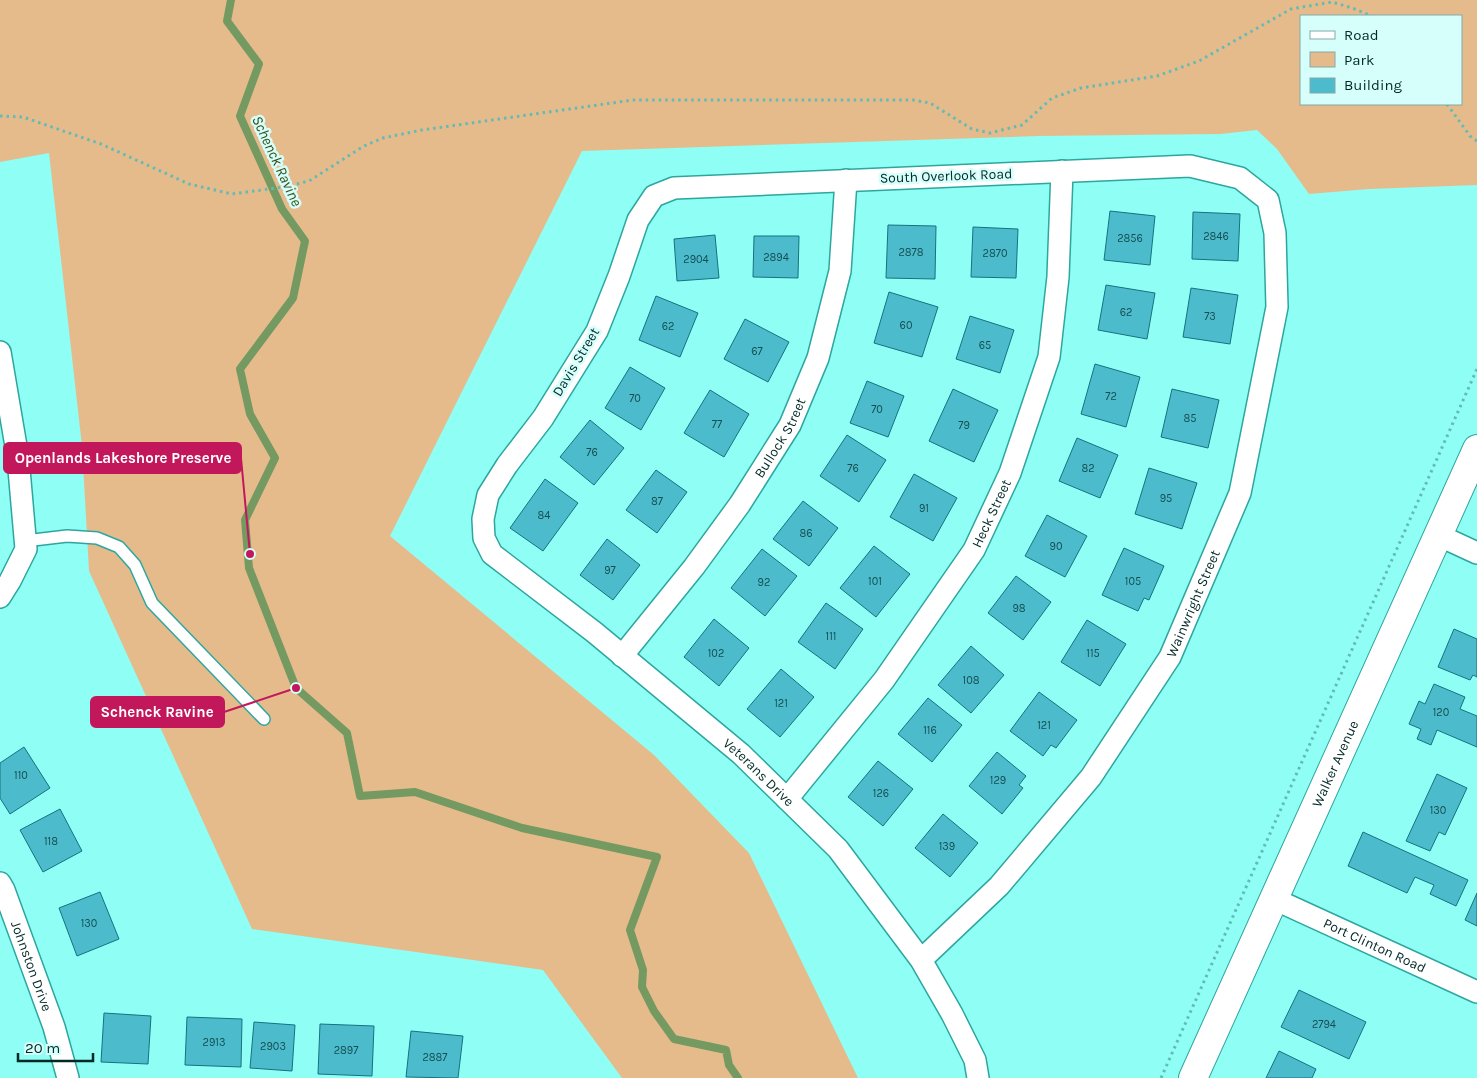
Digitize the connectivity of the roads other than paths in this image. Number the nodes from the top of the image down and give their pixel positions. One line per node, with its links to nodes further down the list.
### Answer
1 (1062, 171): 2 (street, South Overlook Road); 3 (street, South Overlook Road); 14 (street, Heck Street)
2 (1240, 178): 17 (street, Wainwright Street)
3 (846, 180): 4 (street, South Overlook Road); 12 (street, Bullock Street)
4 (654, 196): 7 (street, Davis Street)
5 (0, 352): 9 (street)
6 (1477, 449): 8 (main road, Walker Avenue)
7 (483, 519): 12 (street, Veterans Drive)
8 (1438, 535): 10 (street); 16 (main road, Walker Avenue)
9 (25, 541): 11 (street); 13 (lane)
10 (1477, 553)
11 (0, 597)
12 (622, 656): 14 (street, Veterans Drive)
13 (264, 718)
14 (787, 799): 17 (street, Veterans Drive)
15 (0, 883): 19 (street, Johnston Drive)
16 (1274, 898): 18 (street, Port Clinton Road); 21 (main road, Walker Avenue)
17 (921, 960): 20 (street, Veterans Drive)
18 (1477, 992)
19 (68, 1078)
20 (978, 1078)
21 (1192, 1078)

